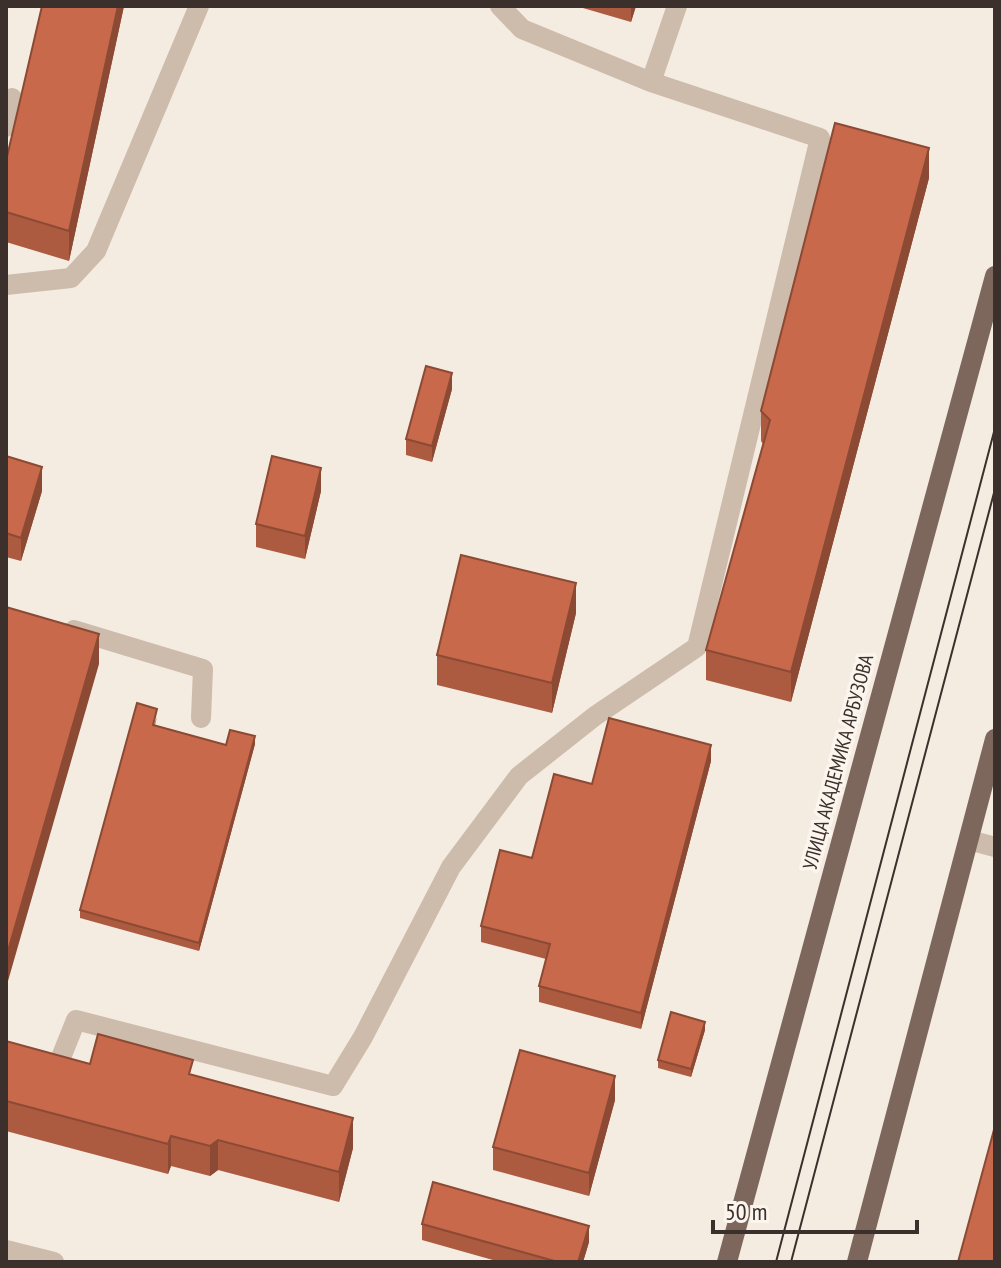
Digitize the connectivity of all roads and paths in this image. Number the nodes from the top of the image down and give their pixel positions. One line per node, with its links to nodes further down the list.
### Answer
1 (199, 6): 8 (street)
2 (500, 6): 4 (street)
3 (677, 6): 4 (street)
4 (651, 82): 14 (street)
5 (12, 98): 6 (street)
6 (6, 127)
7 (995, 276): 17 (main road, УЛИЦА АКАДЕМИКА АРБУЗОВА)
8 (6, 285)
9 (51, 623): 10 (street)
10 (201, 718)
11 (995, 739): 12 (main road)
12 (969, 840): 13 (street); 18 (main road)
13 (995, 847)
14 (6, 1051)
15 (6, 1250): 16 (street)
16 (54, 1262)
17 (727, 1262)
18 (857, 1262)

